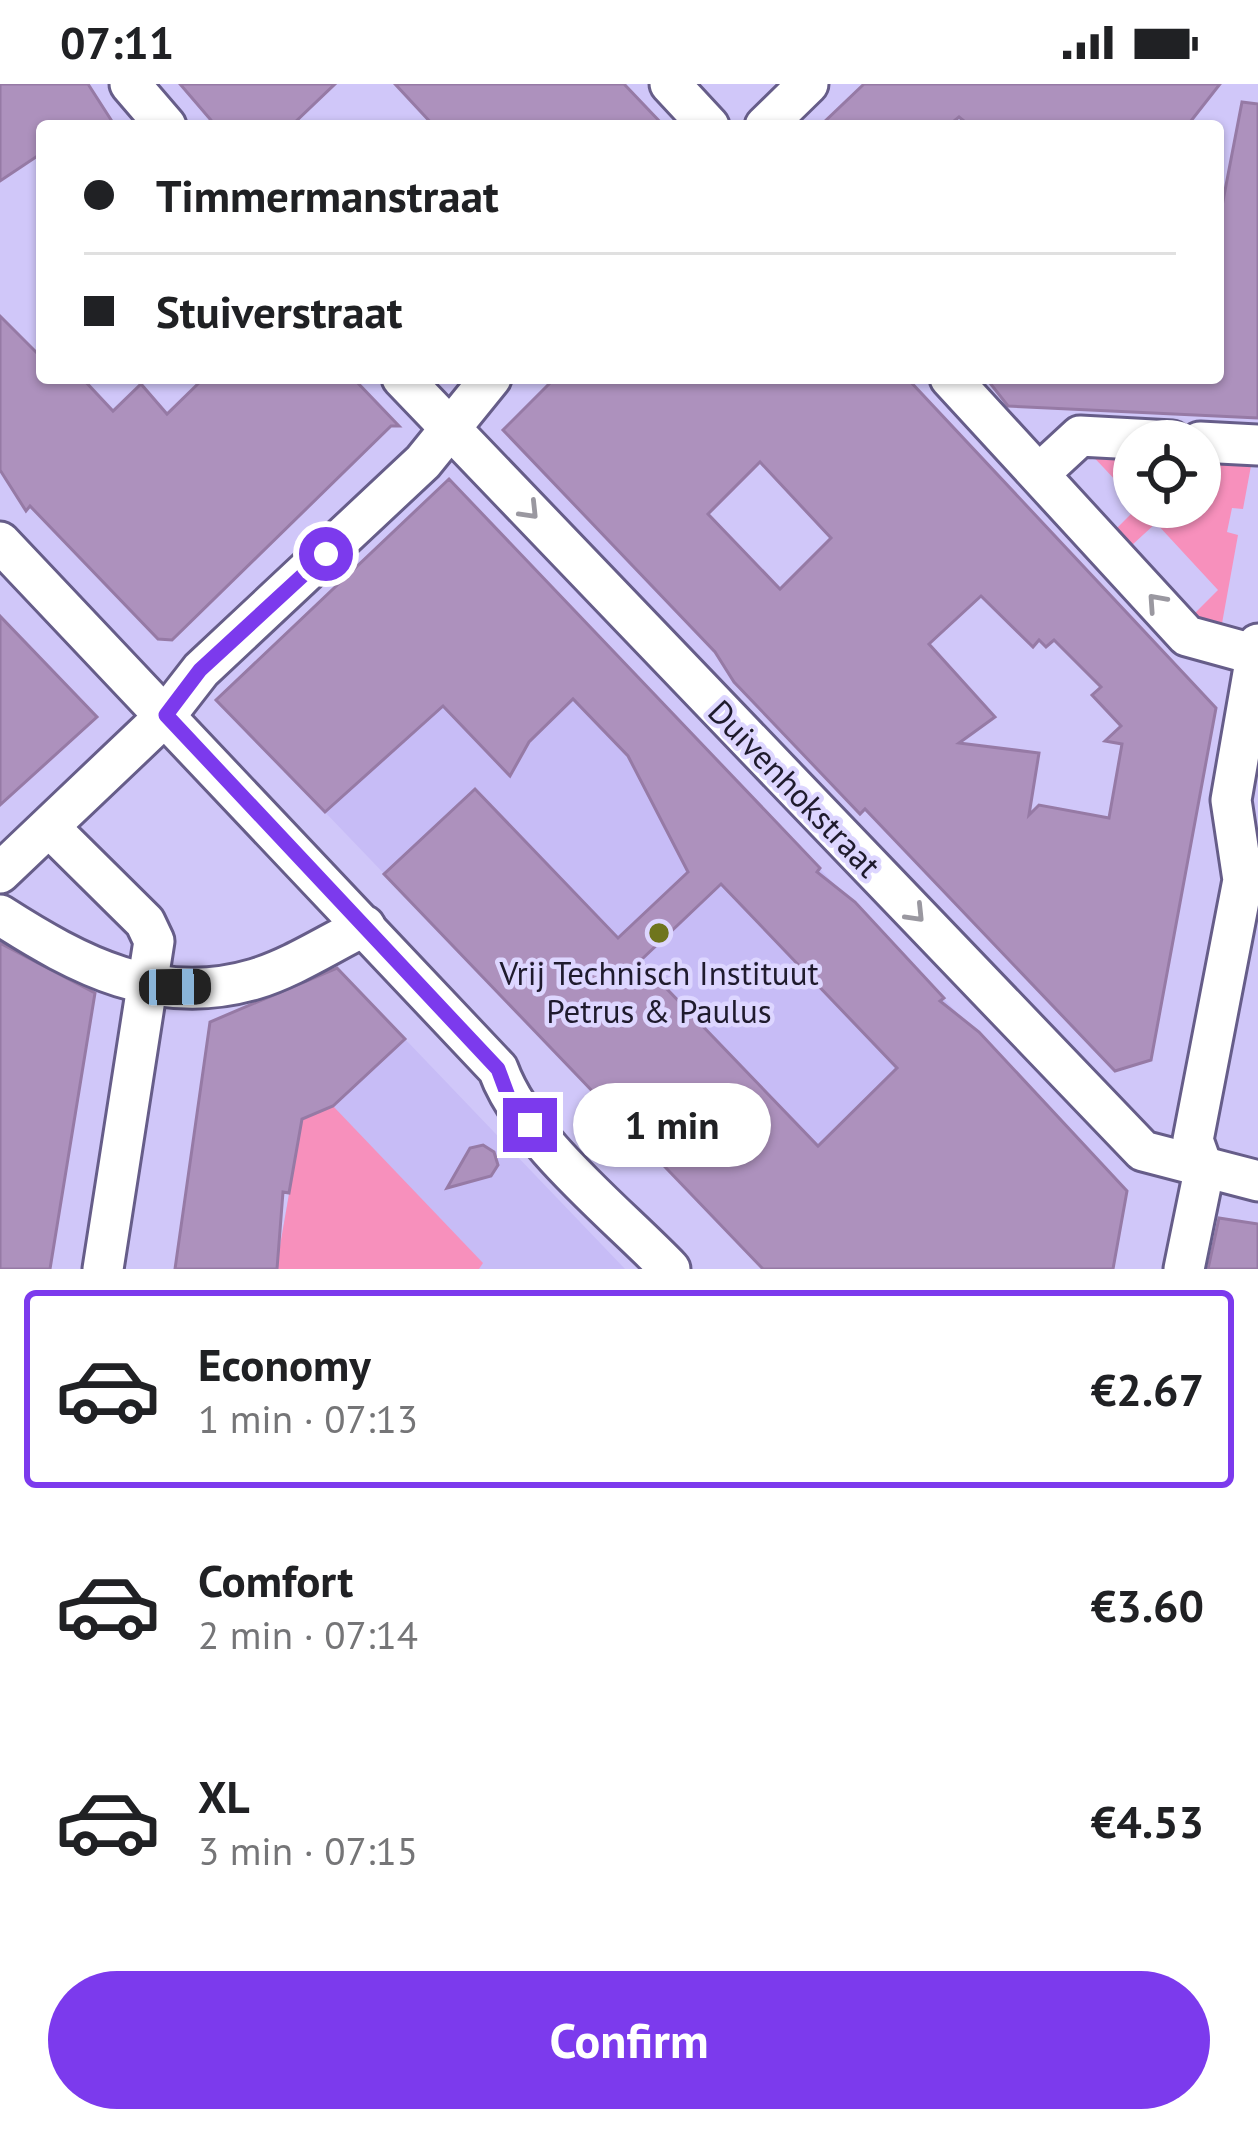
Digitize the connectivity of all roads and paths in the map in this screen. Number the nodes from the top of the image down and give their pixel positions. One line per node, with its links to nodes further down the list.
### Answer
1 (130, 84): 4 (street)
2 (670, 84): 5 (street)
3 (808, 84): 6 (street)
4 (161, 120)
5 (703, 120)
6 (771, 120)
7 (408, 384): 10 (street, Duivenhokstraat)
8 (486, 384): 10 (street)
9 (956, 384): 14 (street)
10 (449, 427): 17 (street); 23 (street, Duivenhokstraat, one-way to 23)
11 (1113, 438): 14 (street)
12 (1221, 443): 13 (street)
13 (1258, 446)
14 (1041, 472): 16 (street, one-way to 14)
15 (0, 542): 17 (street)
16 (1257, 649): 23 (street)
17 (166, 715): 18 (street); 21 (street)
18 (50, 828): 19 (street); 22 (street)
19 (0, 873)
20 (0, 915): 22 (street)
21 (365, 926): 22 (street); 26 (street)
22 (149, 987): 25 (street)
23 (1204, 1171): 24 (street, Duivenhokstraat); 27 (street)
24 (1258, 1181)
25 (103, 1269)
26 (670, 1269)
27 (1184, 1269)

